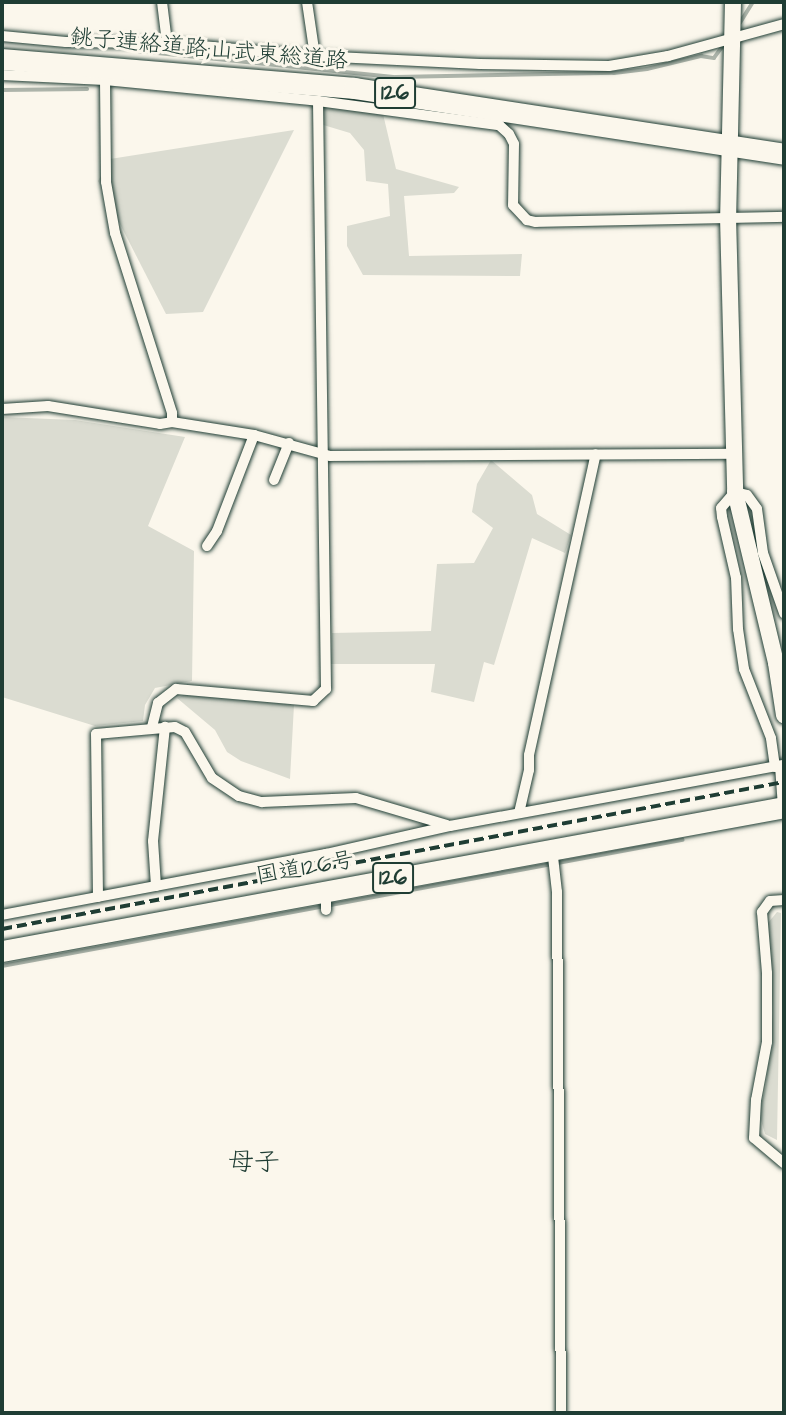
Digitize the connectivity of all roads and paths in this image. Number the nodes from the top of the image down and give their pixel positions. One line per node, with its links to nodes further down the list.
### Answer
1 (162, 2): 7 (street)
2 (307, 2): 8 (street)
3 (733, 2): 6 (street)
4 (784, 24): 6 (street)
5 (2, 36): 7 (street)
6 (730, 40): 8 (street); 13 (street)
7 (167, 43): 8 (street)
8 (315, 56)
9 (2, 59): 13 (highway, 銚子連絡道路;山武東総道路 / 126)
10 (2, 75): 11 (street)
11 (105, 80): 12 (street); 18 (street)
12 (318, 101): 15 (street); 23 (street)
13 (728, 144): 14 (highway, 銚子連絡道路;山武東総道路 / 126); 15 (street)
14 (784, 154)
15 (728, 217): 16 (street); 22 (street)
16 (784, 217)
17 (2, 410): 18 (street)
18 (172, 422): 19 (street)
19 (254, 435): 20 (street); 26 (street)
20 (289, 443): 23 (street); 24 (street)
21 (596, 454): 22 (street); 23 (street); 33 (street)
22 (734, 454): 25 (street)
23 (323, 455): 29 (street)
24 (274, 480)
25 (735, 492): 27 (street); 28 (street); 31 (street)
26 (207, 547)
27 (784, 613)
28 (784, 715)
29 (152, 727): 30 (street); 37 (street)
30 (165, 727): 34 (street); 36 (street)
31 (780, 766): 32 (street); 33 (street)
32 (784, 807): 35 (highway, 国道126号 / 126)
33 (519, 813): 34 (street)
34 (450, 826): 36 (street)
35 (554, 858): 40 (highway, 国道126号 / 126); 42 (street)
36 (156, 886): 37 (street)
37 (98, 897): 39 (street)
38 (784, 901): 41 (street)
39 (2, 915)
40 (2, 951)
41 (784, 1163)
42 (561, 1413)

